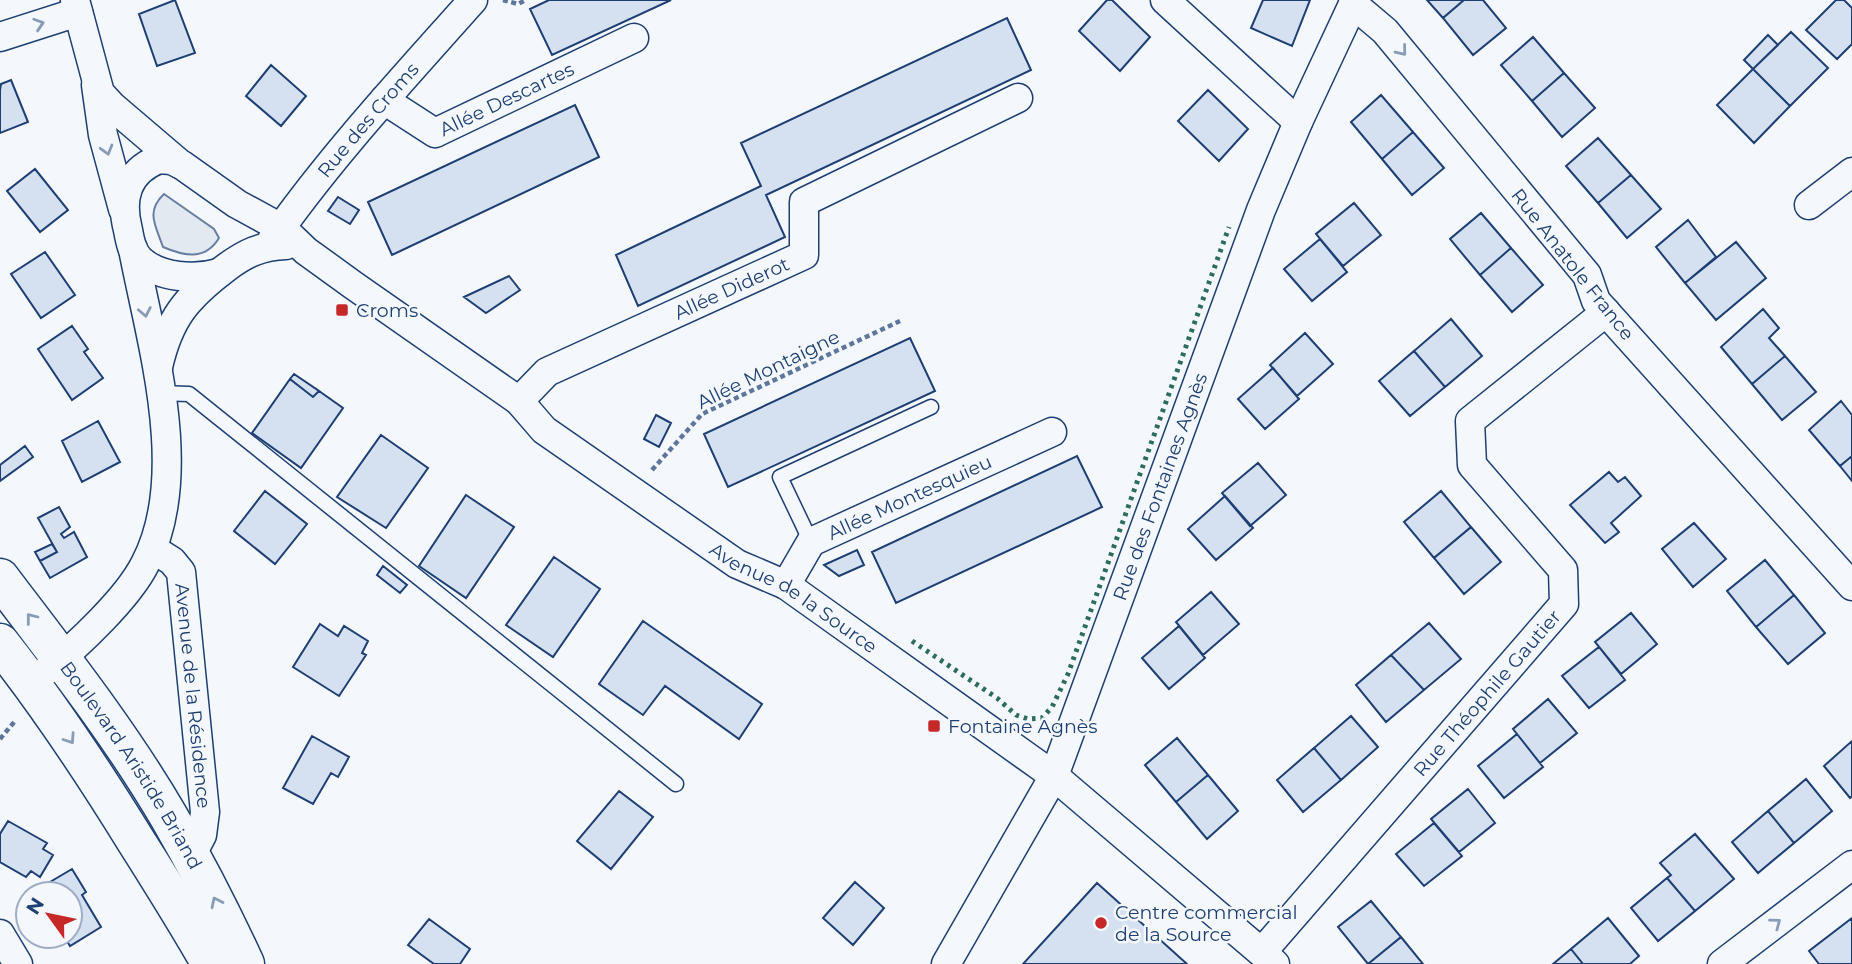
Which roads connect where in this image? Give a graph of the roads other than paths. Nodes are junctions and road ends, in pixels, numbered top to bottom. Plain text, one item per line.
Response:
1 (1165, 0) edge
2 (468, 2) edge
3 (1354, 2) edge
4 (77, 6) edge
5 (0, 37) edge
6 (634, 38) dead end
7 (96, 85) junction
8 (1018, 98) dead end
9 (384, 100) junction
10 (1298, 121) junction
11 (182, 165) junction
12 (1852, 172) edge
13 (236, 204) junction
14 (1809, 205) dead end
15 (124, 214) junction
16 (275, 237) junction
17 (132, 249) junction
18 (225, 268) junction
19 (1606, 313) junction
20 (158, 384) junction
21 (519, 401) junction
22 (931, 407) dead end
23 (1052, 432) dead end
24 (811, 542) junction
25 (153, 548) junction
26 (0, 578) edge
27 (786, 585) junction
28 (1852, 586) edge
29 (0, 643) edge
30 (62, 658) junction
31 (32, 683) junction
32 (1054, 776) junction
33 (676, 784) dead end
34 (191, 856) junction
35 (1852, 865) edge
36 (0, 934) edge
37 (1268, 958) edge
38 (18, 964) edge
39 (211, 964) edge
40 (245, 964) edge
41 (946, 964) edge
42 (1722, 964) edge

1 - 10 street
2 - 9 street, Rue des Croms
3 - 10 street, Rue des Fontaines Agnès
3 -> 19 street, Rue Anatole France
5 -> 4 street
4 - 7 street
6 - 9 street, Allée Descartes
7 - 11 street
7 -> 15 street
8 - 21 street, Allée Diderot
9 - 16 street, Rue des Croms
10 - 32 street, Rue des Fontaines Agnès
11 - 13 street, Avenue de la Source
11 - 15 street
12 - 14 street
13 - 16 street, Avenue de la Source
13 - 18 street
15 - 17 street
16 - 18 street
16 - 21 street, Avenue de la Source
17 - 18 street
17 -> 20 street
18 - 20 street
19 - 28 street, Rue Anatole France
19 - 37 street, Rue Théophile Gautier
20 - 25 street
20 - 33 lane
21 - 27 street, Avenue de la Source
22 - 24 lane
23 - 24 street, Allée Montesquieu
24 - 27 street, Allée Montesquieu
25 - 30 street
25 - 34 street, Avenue de la Résidence
30 -> 26 main road, Boulevard Aristide Briand
27 - 32 street, Avenue de la Source
29 - 31 main road, Boulevard Aristide Briand
30 - 31 street
30 - 34 main road, Boulevard Aristide Briand
31 -> 39 main road, Boulevard Aristide Briand
32 - 37 street, Avenue de la Source
32 - 41 street, Rue des Fontaines Agnès
40 -> 34 main road, Boulevard Aristide Briand
42 -> 35 street
36 - 38 street

